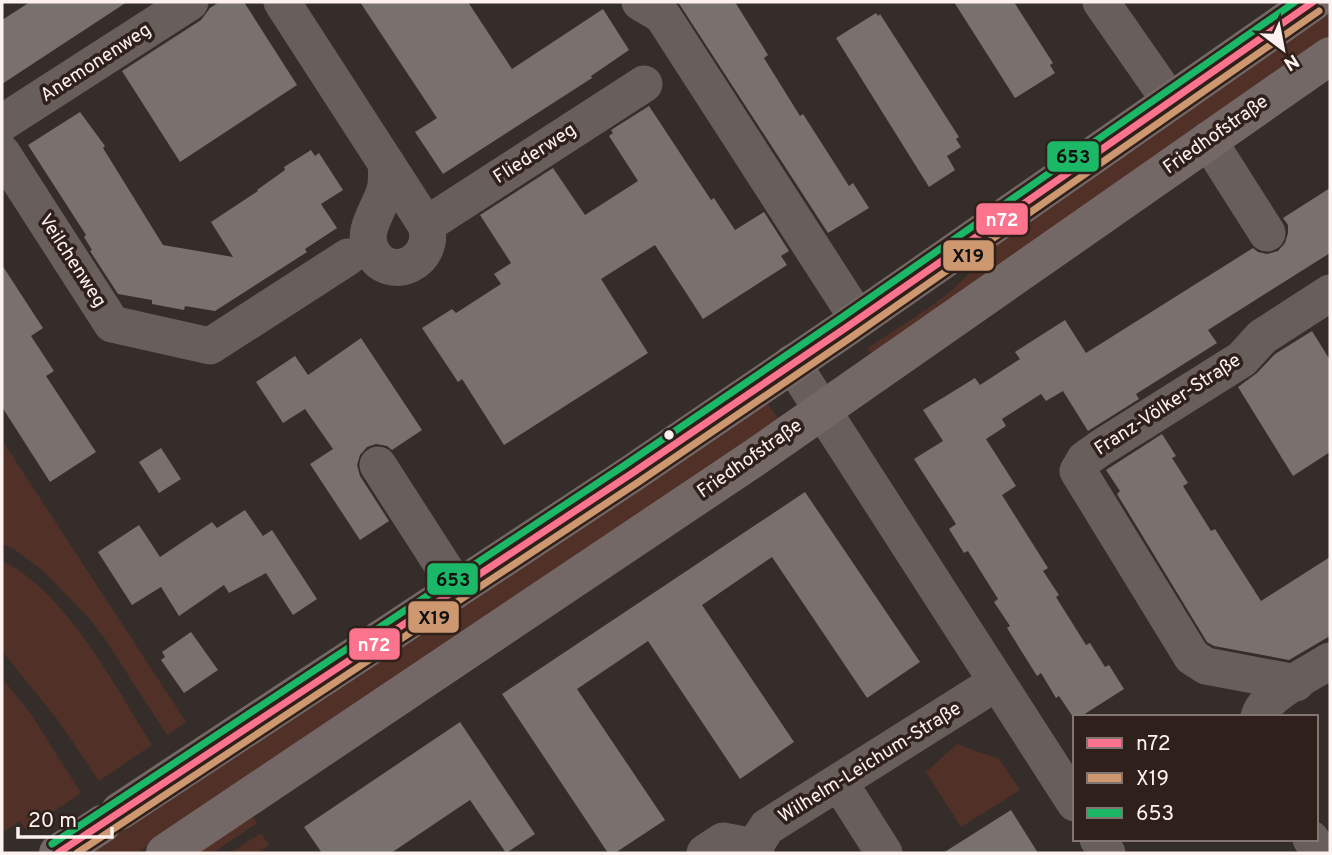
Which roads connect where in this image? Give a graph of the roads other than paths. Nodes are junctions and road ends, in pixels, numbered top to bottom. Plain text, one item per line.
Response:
1 (190, 2) edge
2 (282, 2) edge
3 (640, 2) edge
4 (1101, 2) edge
5 (1313, 2) edge
6 (1330, 57) edge
7 (644, 84) dead end
8 (1170, 101) junction
9 (2, 124) edge
10 (1209, 140) junction
11 (2, 153) edge
12 (387, 164) junction
13 (426, 225) junction
14 (1267, 233) dead end
15 (348, 257) dead end
16 (1330, 293) edge
17 (858, 318) junction
18 (792, 363) junction
19 (822, 409) junction
20 (378, 465) dead end
21 (457, 588) junction
22 (1330, 661) edge
23 (998, 682) junction
24 (1296, 683) junction
25 (1260, 715) edge
26 (839, 782) junction
27 (1073, 800) edge
28 (755, 850) edge
29 (58, 853) edge
30 (165, 853) edge
31 (705, 853) edge
32 (884, 853) edge

1 - 9 street, Anemonenweg
2 - 12 street
3 - 17 street
4 - 8 street
5 - 8 main road
6 - 10 main road, Friedhofstraße
7 - 13 street, Fliederweg
8 - 17 main road
10 - 14 street
10 - 19 main road, Friedhofstraße
11 - 15 street, Veilchenweg
12 - 13 street
12 - 13 street
16 - 24 street, Franz-Völker-Straße
17 - 18 main road
18 - 19 street
18 - 21 main road
19 - 23 street
19 - 30 main road, Friedhofstraße
20 - 21 street
21 - 29 main road
22 - 24 street
23 - 26 street, Wilhelm-Leichum-Straße
23 - 27 street
24 - 25 street
26 - 28 street, Wilhelm-Leichum-Straße
26 - 32 street
28 - 31 street

